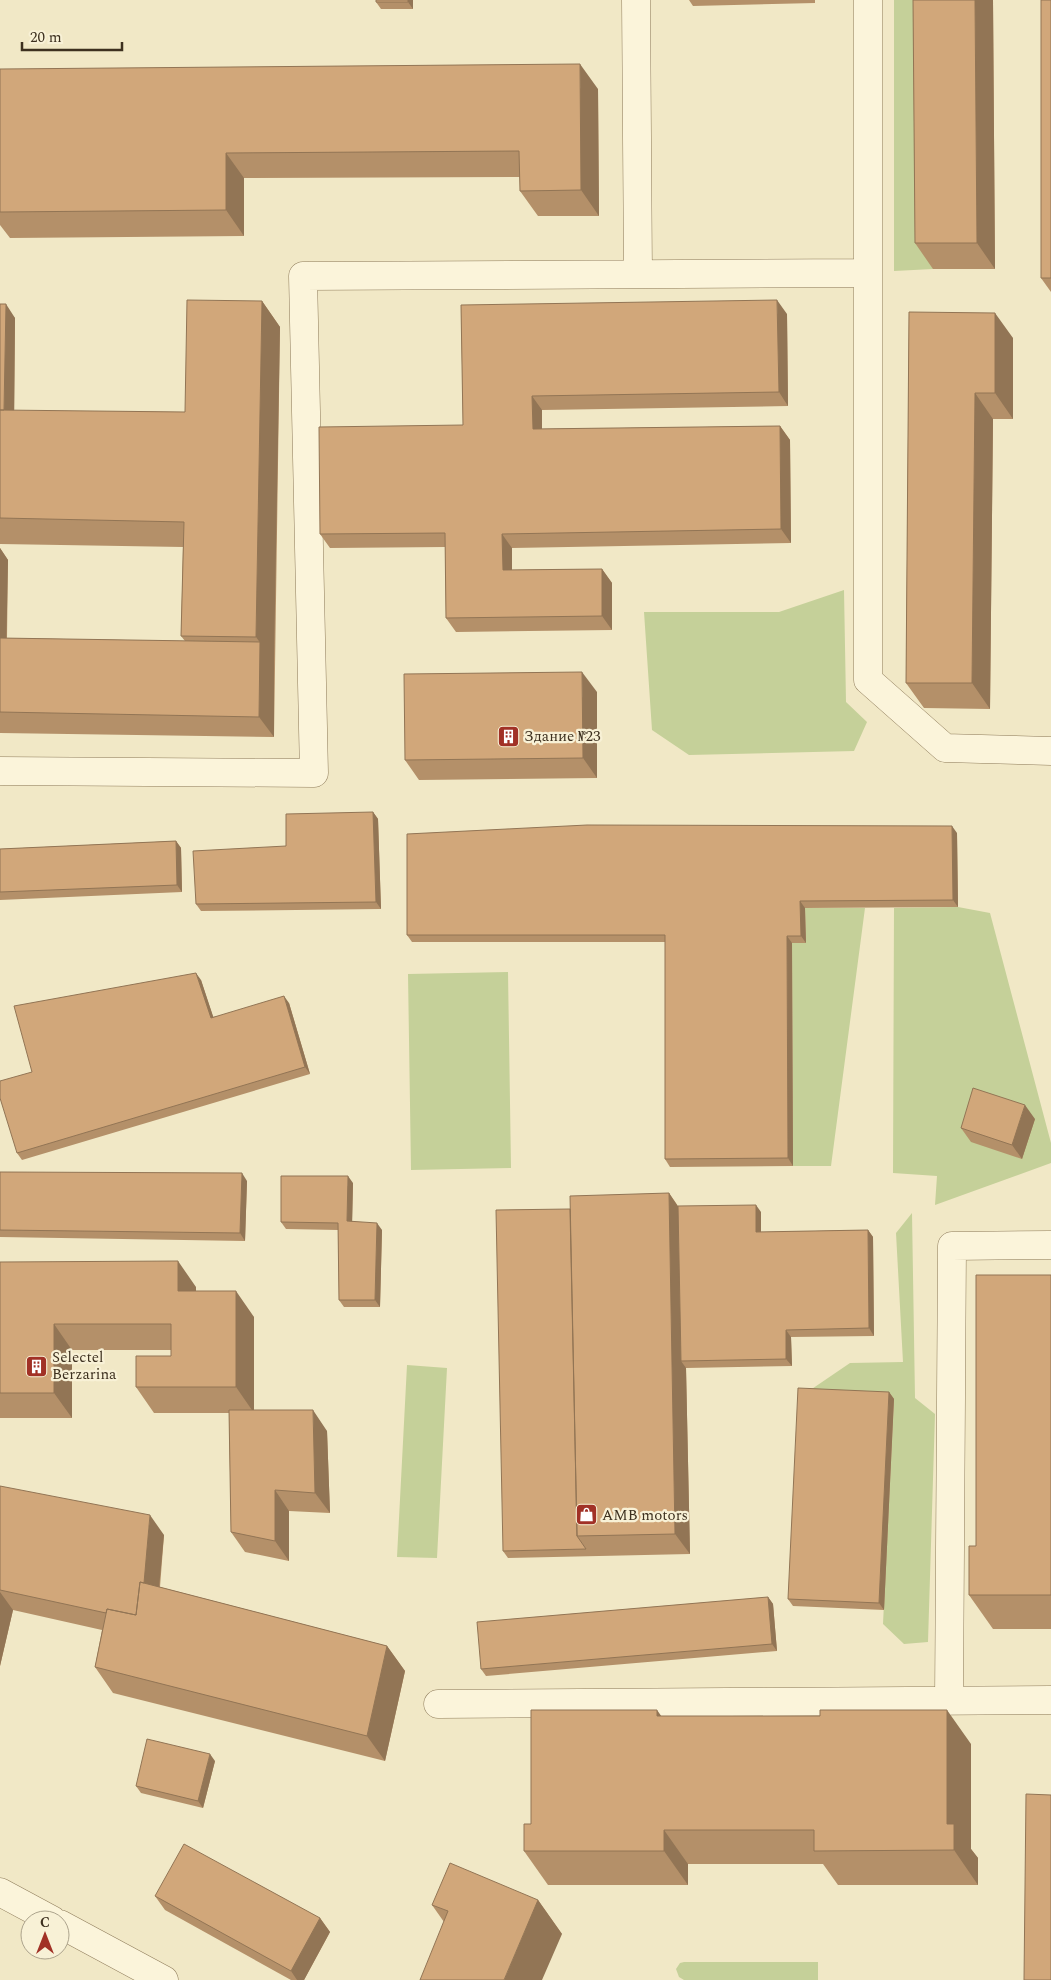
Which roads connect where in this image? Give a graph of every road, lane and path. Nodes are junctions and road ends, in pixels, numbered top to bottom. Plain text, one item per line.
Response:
1 (636, 0) edge
2 (868, 0) edge
3 (868, 273) junction
4 (638, 274) junction
5 (1051, 751) edge
6 (0, 771) edge
7 (1051, 1245) edge
8 (1051, 1700) edge
9 (949, 1701) junction
10 (438, 1704) dead end
11 (0, 1892) edge
12 (33, 1910) edge
13 (70, 1929) edge
14 (164, 1980) edge

1 - 4 street
2 - 3 street
3 - 4 street
3 - 5 street
4 - 6 street
7 - 9 street
8 - 9 street
9 - 10 street
11 - 12 street
13 - 14 street

